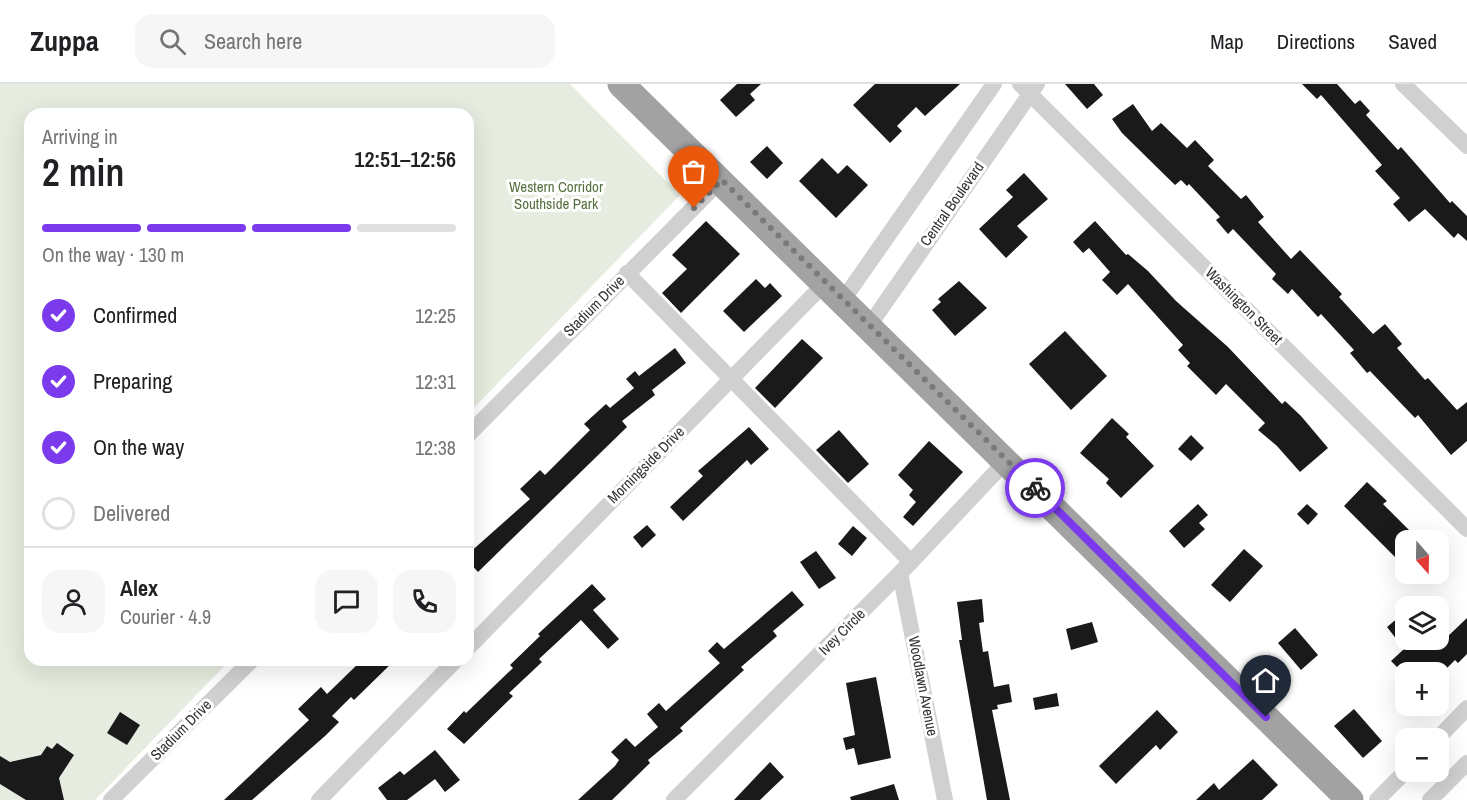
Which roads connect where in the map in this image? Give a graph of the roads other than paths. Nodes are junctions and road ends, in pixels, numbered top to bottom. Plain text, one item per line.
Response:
1 (621, 84) edge
2 (994, 84) edge
3 (1403, 84) edge
4 (1029, 87) edge
5 (1467, 146) edge
6 (722, 180) junction
7 (627, 273) junction
8 (834, 291) junction
9 (869, 326) junction
10 (732, 379) junction
11 (474, 429) edge
12 (1007, 460) junction
13 (1467, 529) edge
14 (906, 567) junction
15 (474, 642) edge
16 (246, 666) edge
17 (450, 666) edge
18 (1467, 708) edge
19 (1448, 728) edge
20 (1467, 763) edge
21 (1395, 782) edge
22 (111, 800) edge
23 (319, 800) edge
24 (674, 800) edge
25 (945, 800) edge
26 (1350, 800) edge
27 (1377, 800) edge
28 (1431, 800) edge

1 - 6 highway
2 - 8 street
3 - 5 street
4 - 9 street, Central Boulevard
4 - 13 street, Washington Street
6 - 7 street, Stadium Drive
6 - 8 highway
7 - 10 street
7 - 11 street, Stadium Drive
8 - 9 highway
8 - 10 street, Morningside Drive
9 - 12 highway
10 - 14 street
10 - 15 street, Morningside Drive
12 - 14 street, Ivey Circle
12 - 26 highway
14 - 24 street, Ivey Circle
14 - 25 street, Woodlawn Avenue
16 - 22 street, Stadium Drive
17 - 23 street
18 - 19 street
20 - 28 street
21 - 27 street

